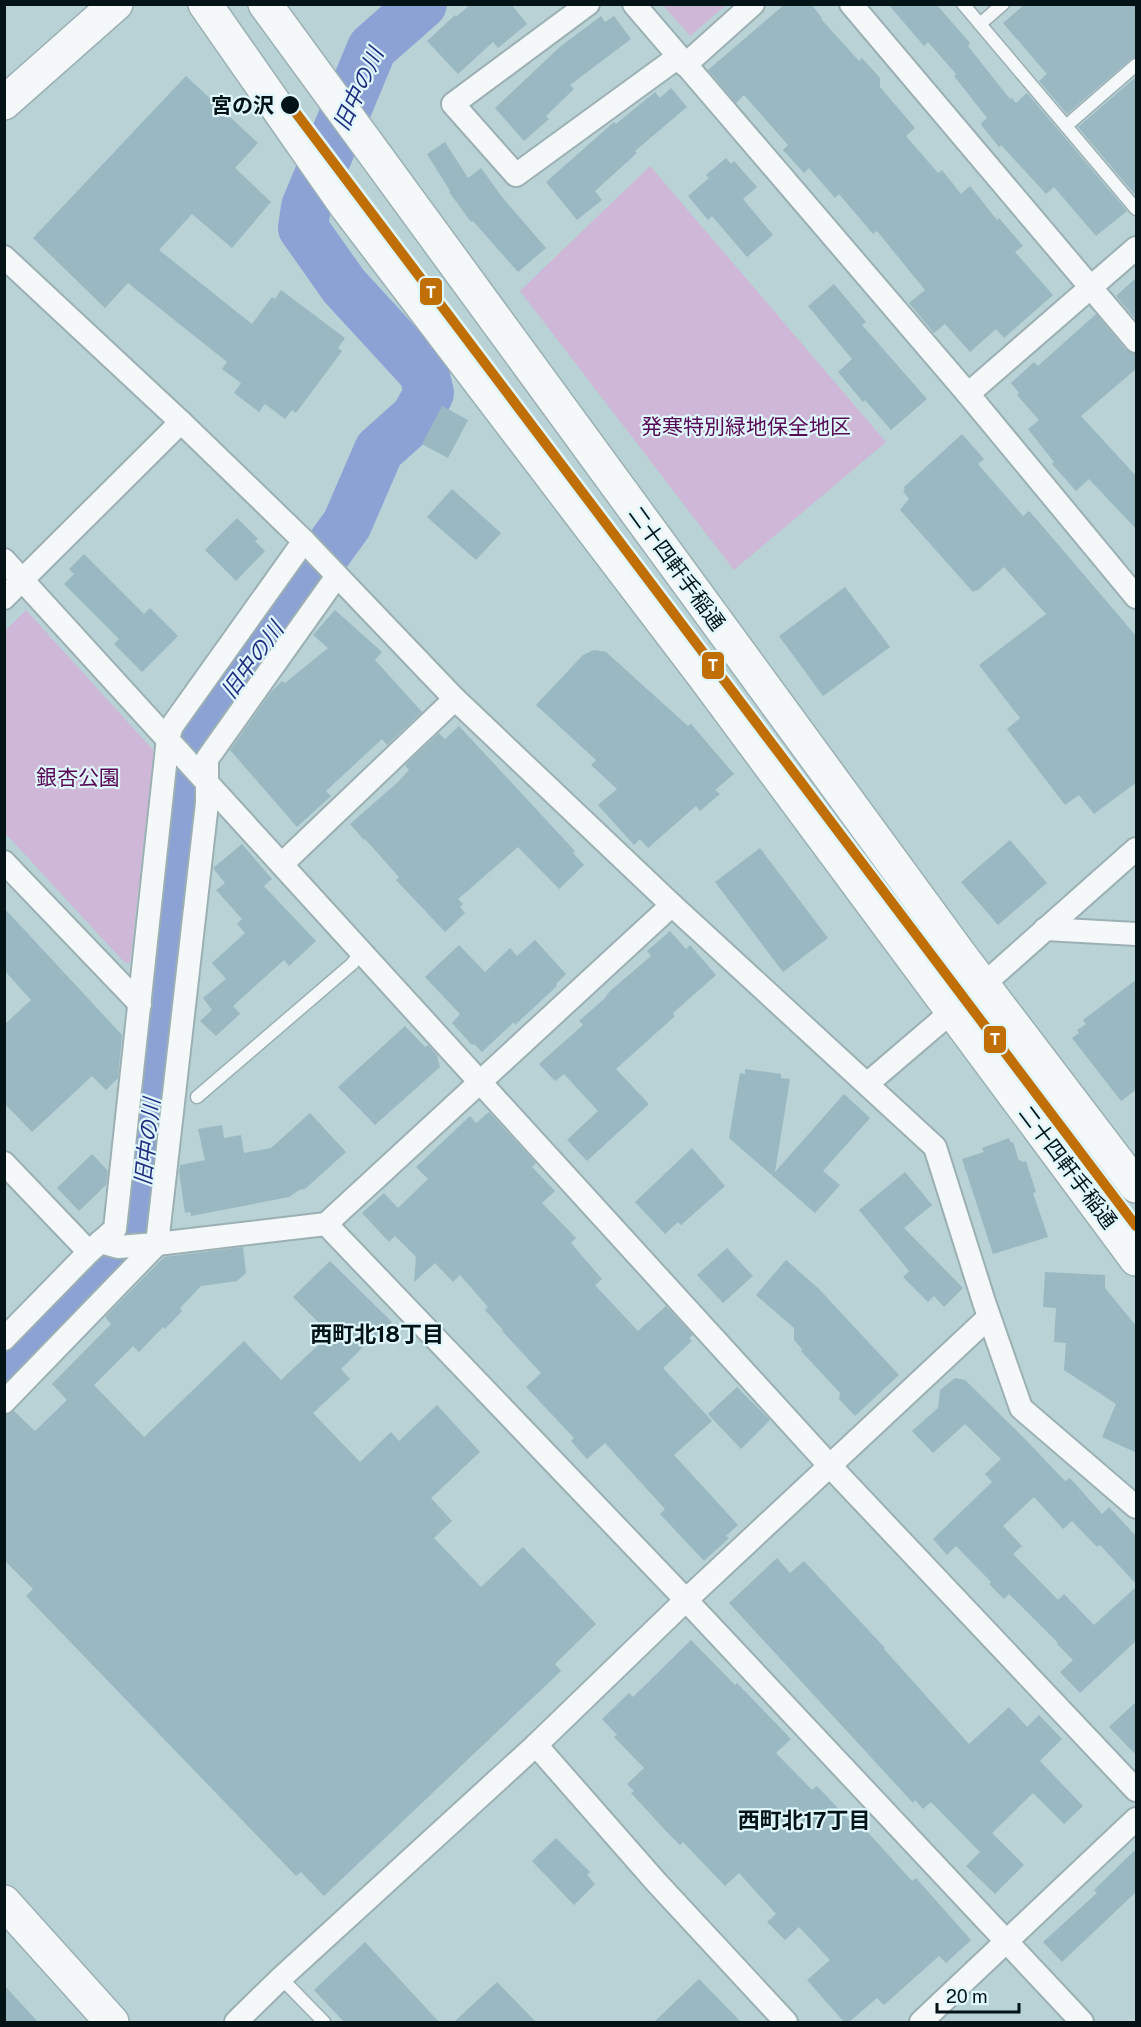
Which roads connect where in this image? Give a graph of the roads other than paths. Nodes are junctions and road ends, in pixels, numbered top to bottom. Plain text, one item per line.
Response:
1 (116, 4) edge
2 (205, 4) edge
3 (264, 4) edge
4 (588, 4) edge
5 (633, 4) edge
6 (753, 4) edge
7 (851, 4) edge
8 (963, 4) edge
9 (1003, 4) edge
10 (980, 24) junction
11 (682, 61) junction
12 (1137, 65) edge
13 (4, 103) edge
14 (1066, 126) junction
15 (1137, 209) edge
16 (1137, 248) edge
17 (4, 257) edge
18 (1091, 287) junction
19 (1137, 341) edge
20 (968, 394) junction
21 (181, 422) junction
22 (308, 545) junction
23 (4, 560) edge
24 (334, 573) junction
25 (23, 580) junction
26 (1137, 597) edge
27 (4, 598) edge
28 (455, 699) junction
29 (172, 743) junction
30 (204, 778) junction
31 (1137, 849) edge
32 (4, 862) edge
33 (282, 864) junction
34 (672, 905) junction
35 (1046, 929) junction
36 (1137, 934) edge
37 (363, 951) junction
38 (984, 984) junction
39 (140, 1004) junction
40 (951, 1011) junction
41 (479, 1082) junction
42 (867, 1084) junction
43 (197, 1097) dead end
44 (4, 1163) edge
45 (1137, 1186) edge
46 (326, 1224) junction
47 (150, 1244) junction
48 (102, 1247) junction
49 (1137, 1259) edge
50 (989, 1317) junction
51 (4, 1340) edge
52 (4, 1402) edge
53 (830, 1466) junction
54 (1137, 1507) edge
55 (686, 1600) junction
56 (536, 1745) junction
57 (1137, 1790) edge
58 (1137, 1819) edge
59 (4, 1902) edge
60 (1006, 1942) junction
61 (281, 1978) junction
62 (112, 2022) edge
63 (236, 2022) edge
64 (324, 2022) edge
65 (786, 2022) edge
66 (921, 2022) edge
67 (1082, 2022) edge

1 - 13 street
2 - 40 street, 二十四軒手稲通
3 - 38 street, 二十四軒手稲通
4 - 11 street
5 - 11 street
6 - 11 street
7 - 18 street
8 - 10 lane
9 - 10 lane
10 - 14 lane
11 - 20 street
12 - 14 lane
14 - 15 lane
16 - 18 street
17 - 21 street
18 - 19 street
18 - 20 street
20 - 26 street
21 - 22 street
21 - 25 street
22 - 24 street
22 - 29 street
23 - 25 street
24 - 28 street
24 - 30 street
25 - 27 street
25 - 29 street
28 - 33 street
28 - 34 street
29 - 30 street
29 - 39 street
30 - 33 street
30 - 47 street
31 - 35 street
32 - 39 street
33 - 37 street
34 - 41 street
34 - 42 street
35 - 36 street
35 - 38 street
37 - 41 street
37 - 43 lane
38 - 40 street
38 - 45 street, 二十四軒手稲通
39 - 48 street
40 - 42 street
40 - 49 street, 二十四軒手稲通
41 - 46 street
41 - 53 street
42 - 50 street
44 - 48 street
46 - 47 street
46 - 55 street
47 - 48 street
47 - 52 street
48 - 51 street
50 - 53 street
50 - 54 street
53 - 55 street
53 - 57 street
55 - 56 street
55 - 60 street
56 - 61 street
56 - 65 street
58 - 60 street
59 - 62 street
60 - 66 street
60 - 67 street
61 - 63 street
61 - 64 lane

